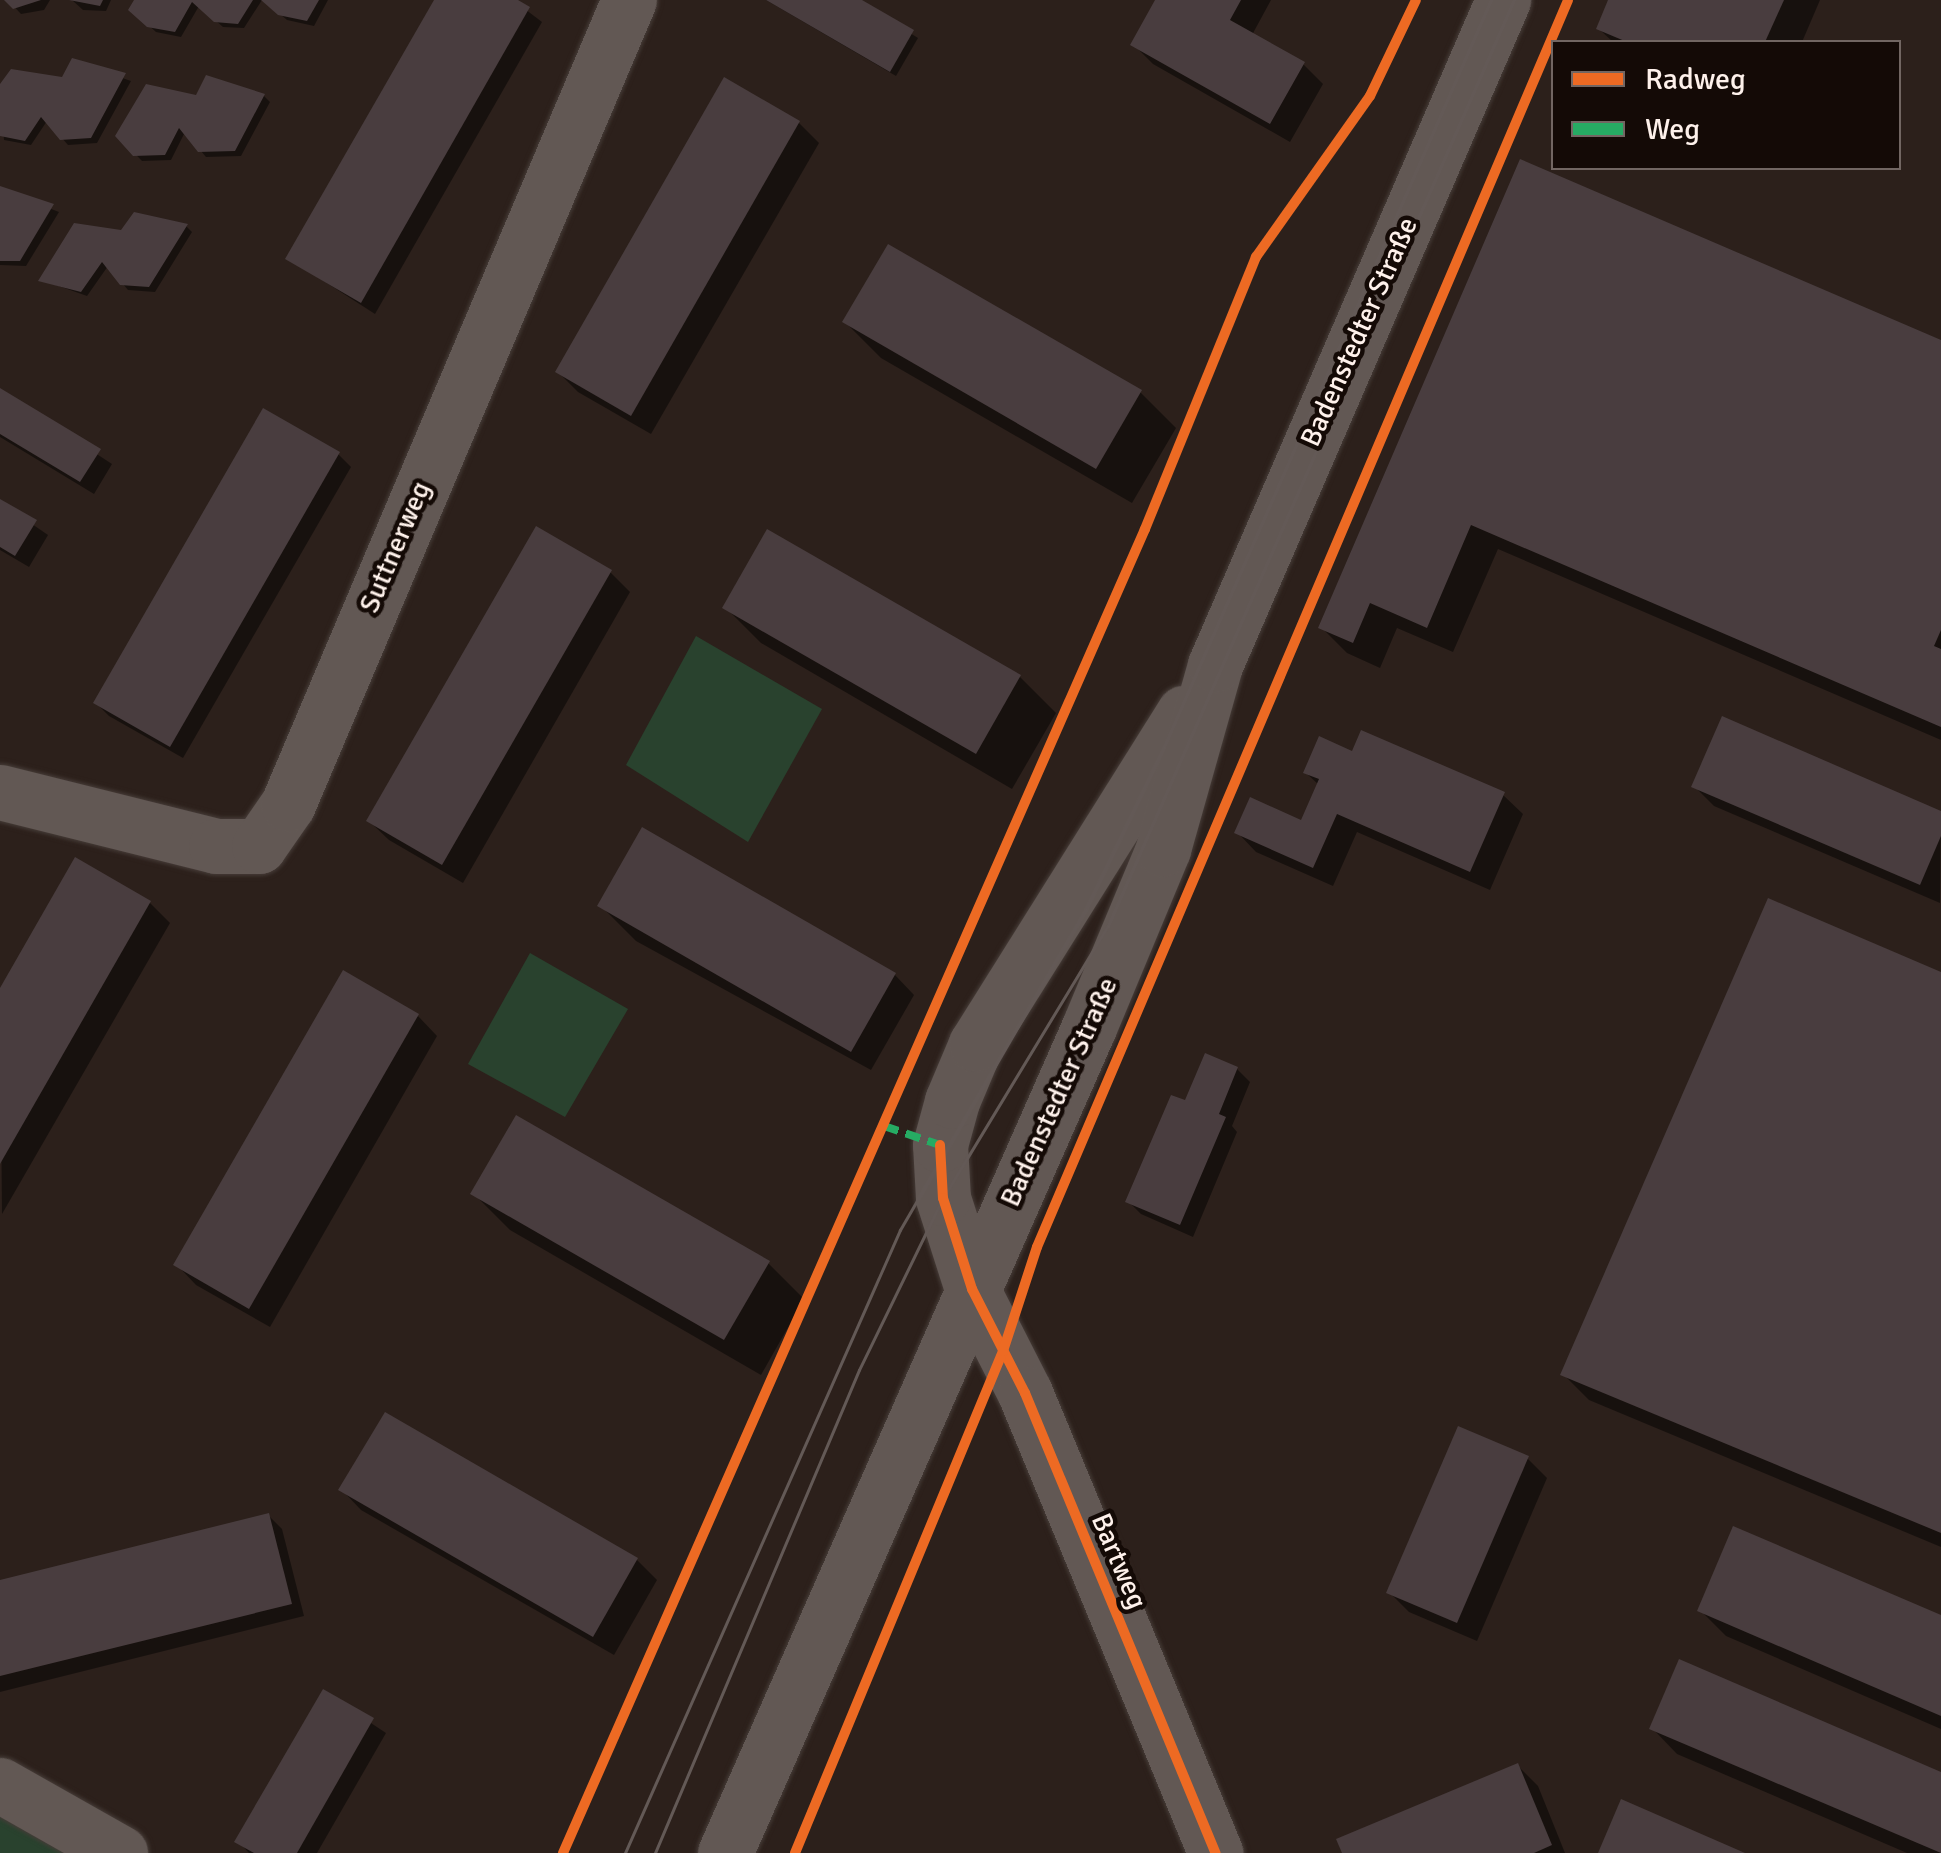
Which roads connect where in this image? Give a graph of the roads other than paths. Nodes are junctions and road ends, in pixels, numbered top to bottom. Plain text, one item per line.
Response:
1 (628, 0) edge
2 (1504, 0) edge
3 (1215, 665) junction
4 (0, 792) edge
5 (972, 1289) junction
6 (0, 1785) edge
7 (120, 1853) edge
8 (724, 1853) edge
9 (1216, 1853) edge

1 - 4 street, Suttnerweg
2 - 3 street, Badenstedter Straße
3 - 5 street, Badenstedter Straße
3 - 5 street, Badenstedter Straße
5 - 8 street, Badenstedter Straße
5 - 9 street, Bartweg
6 - 7 street

